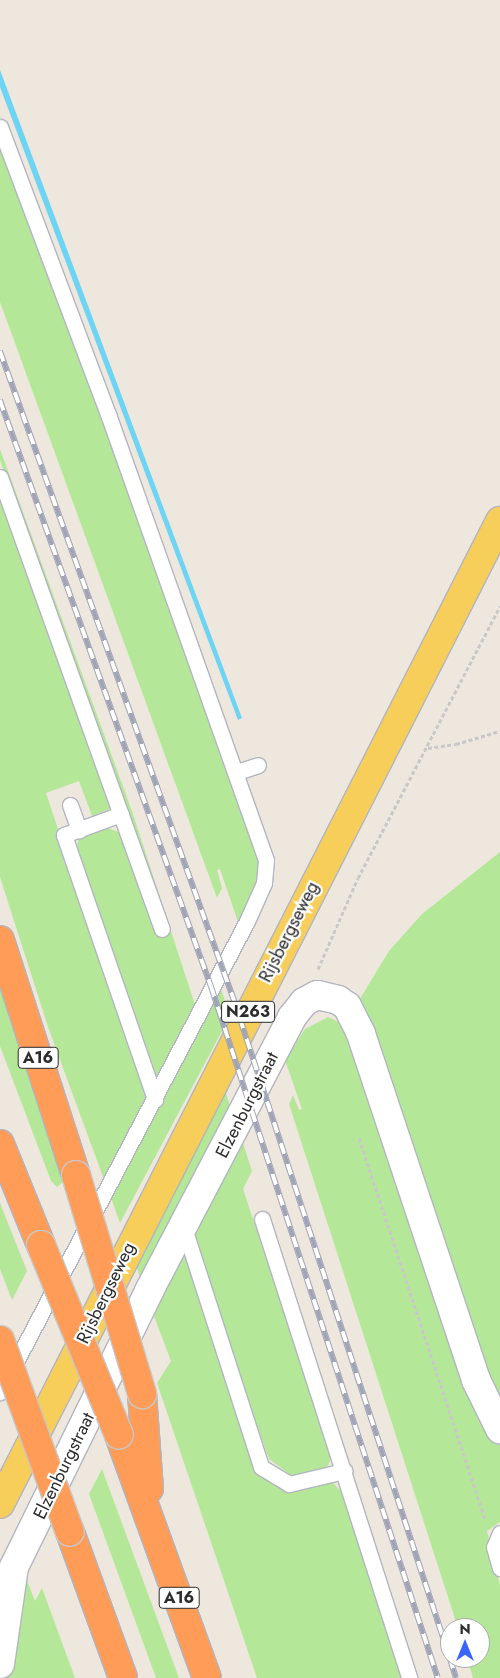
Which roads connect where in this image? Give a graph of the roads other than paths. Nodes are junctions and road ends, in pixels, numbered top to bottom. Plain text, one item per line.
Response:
1 (0, 127) edge
2 (0, 477) edge
3 (500, 521) edge
4 (258, 765) dead end
5 (237, 772) junction
6 (70, 805) dead end
7 (121, 814) junction
8 (79, 830) junction
9 (162, 929) dead end
10 (0, 940) edge
11 (155, 1100) junction
12 (0, 1144) edge
13 (262, 1219) dead end
14 (184, 1228) junction
15 (0, 1340) edge
16 (0, 1393) edge
17 (500, 1429) edge
18 (34, 1440) junction
19 (344, 1471) junction
20 (0, 1504) edge
21 (151, 1518) junction
22 (500, 1534) edge
23 (500, 1568) edge
24 (0, 1664) edge
25 (123, 1678) edge
26 (208, 1678) edge
27 (409, 1678) edge

1 - 5 lane
2 - 7 lane
3 - 20 main road, Rijsbergseweg / N263
4 - 5 lane
5 - 11 lane
6 - 8 lane
7 - 8 lane
7 - 9 lane
8 - 11 lane
10 - 21 highway, A16, bridge
11 - 16 lane
12 - 21 highway, A16, bridge
13 - 19 lane
14 - 17 street, Elzenburgstraat
14 - 19 lane
14 - 24 street, Elzenburgstraat
15 - 18 highway, bridge
16 - 18 highway
18 - 25 highway, bridge
19 - 27 lane
21 - 26 highway, A16
22 - 23 lane

